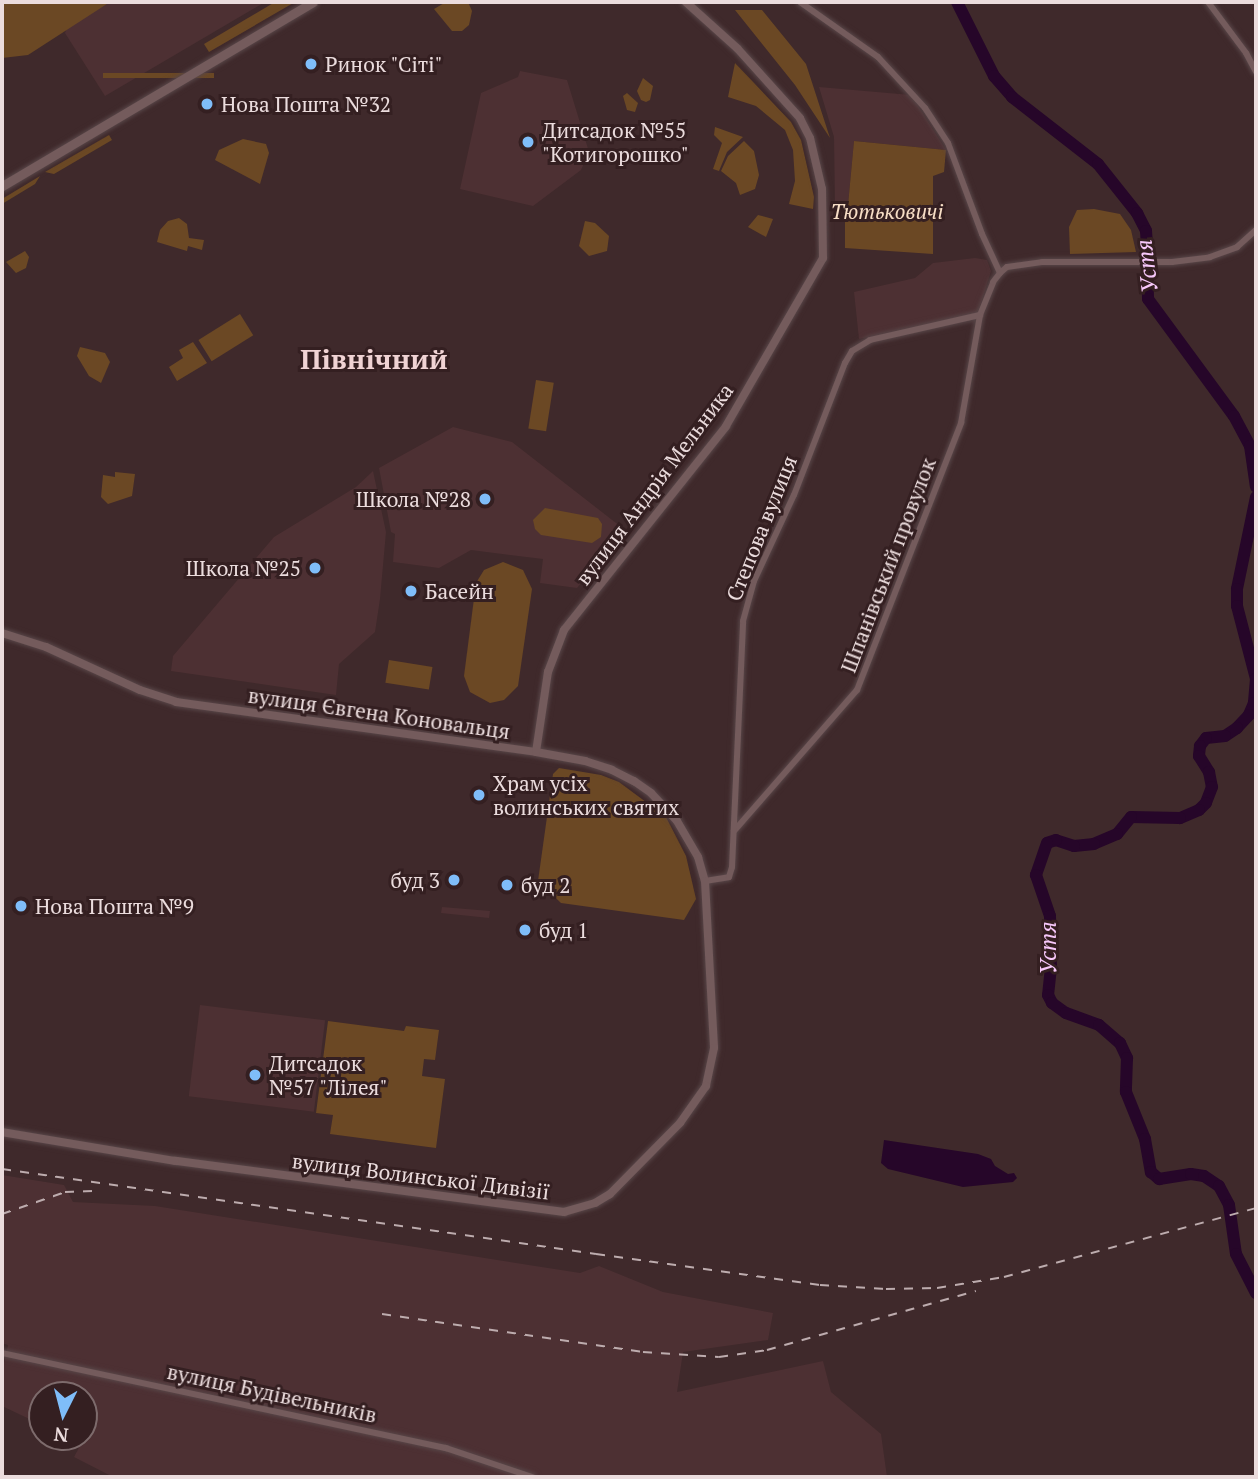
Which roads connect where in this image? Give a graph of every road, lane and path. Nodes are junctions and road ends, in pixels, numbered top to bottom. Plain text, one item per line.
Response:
1 (313, 2) edge
2 (686, 2) edge
3 (800, 2) edge
4 (1208, 2) edge
5 (1256, 72) edge
6 (2, 186) edge
7 (1256, 230) edge
8 (1000, 273) junction
9 (980, 316) junction
10 (2, 633) edge
11 (536, 752) junction
12 (734, 831) junction
13 (705, 881) junction
14 (2, 1132) edge
15 (2, 1353) edge
16 (533, 1477) edge

1 - 6 main road
2 - 11 street, вулиця Андрія Мельника
3 - 8 street
4 - 5 street
7 - 8 street
8 - 9 street, Шпанівський провулок
9 - 12 street, Шпанівський провулок
9 - 12 street, Степова вулиця
10 - 11 street, вулиця Євгена Коновальця
11 - 13 street, вулиця Євгена Коновальця
12 - 13 street, Степова вулиця
13 - 14 street, вулиця Волинської Дивізії
15 - 16 street, вулиця Будівельників

